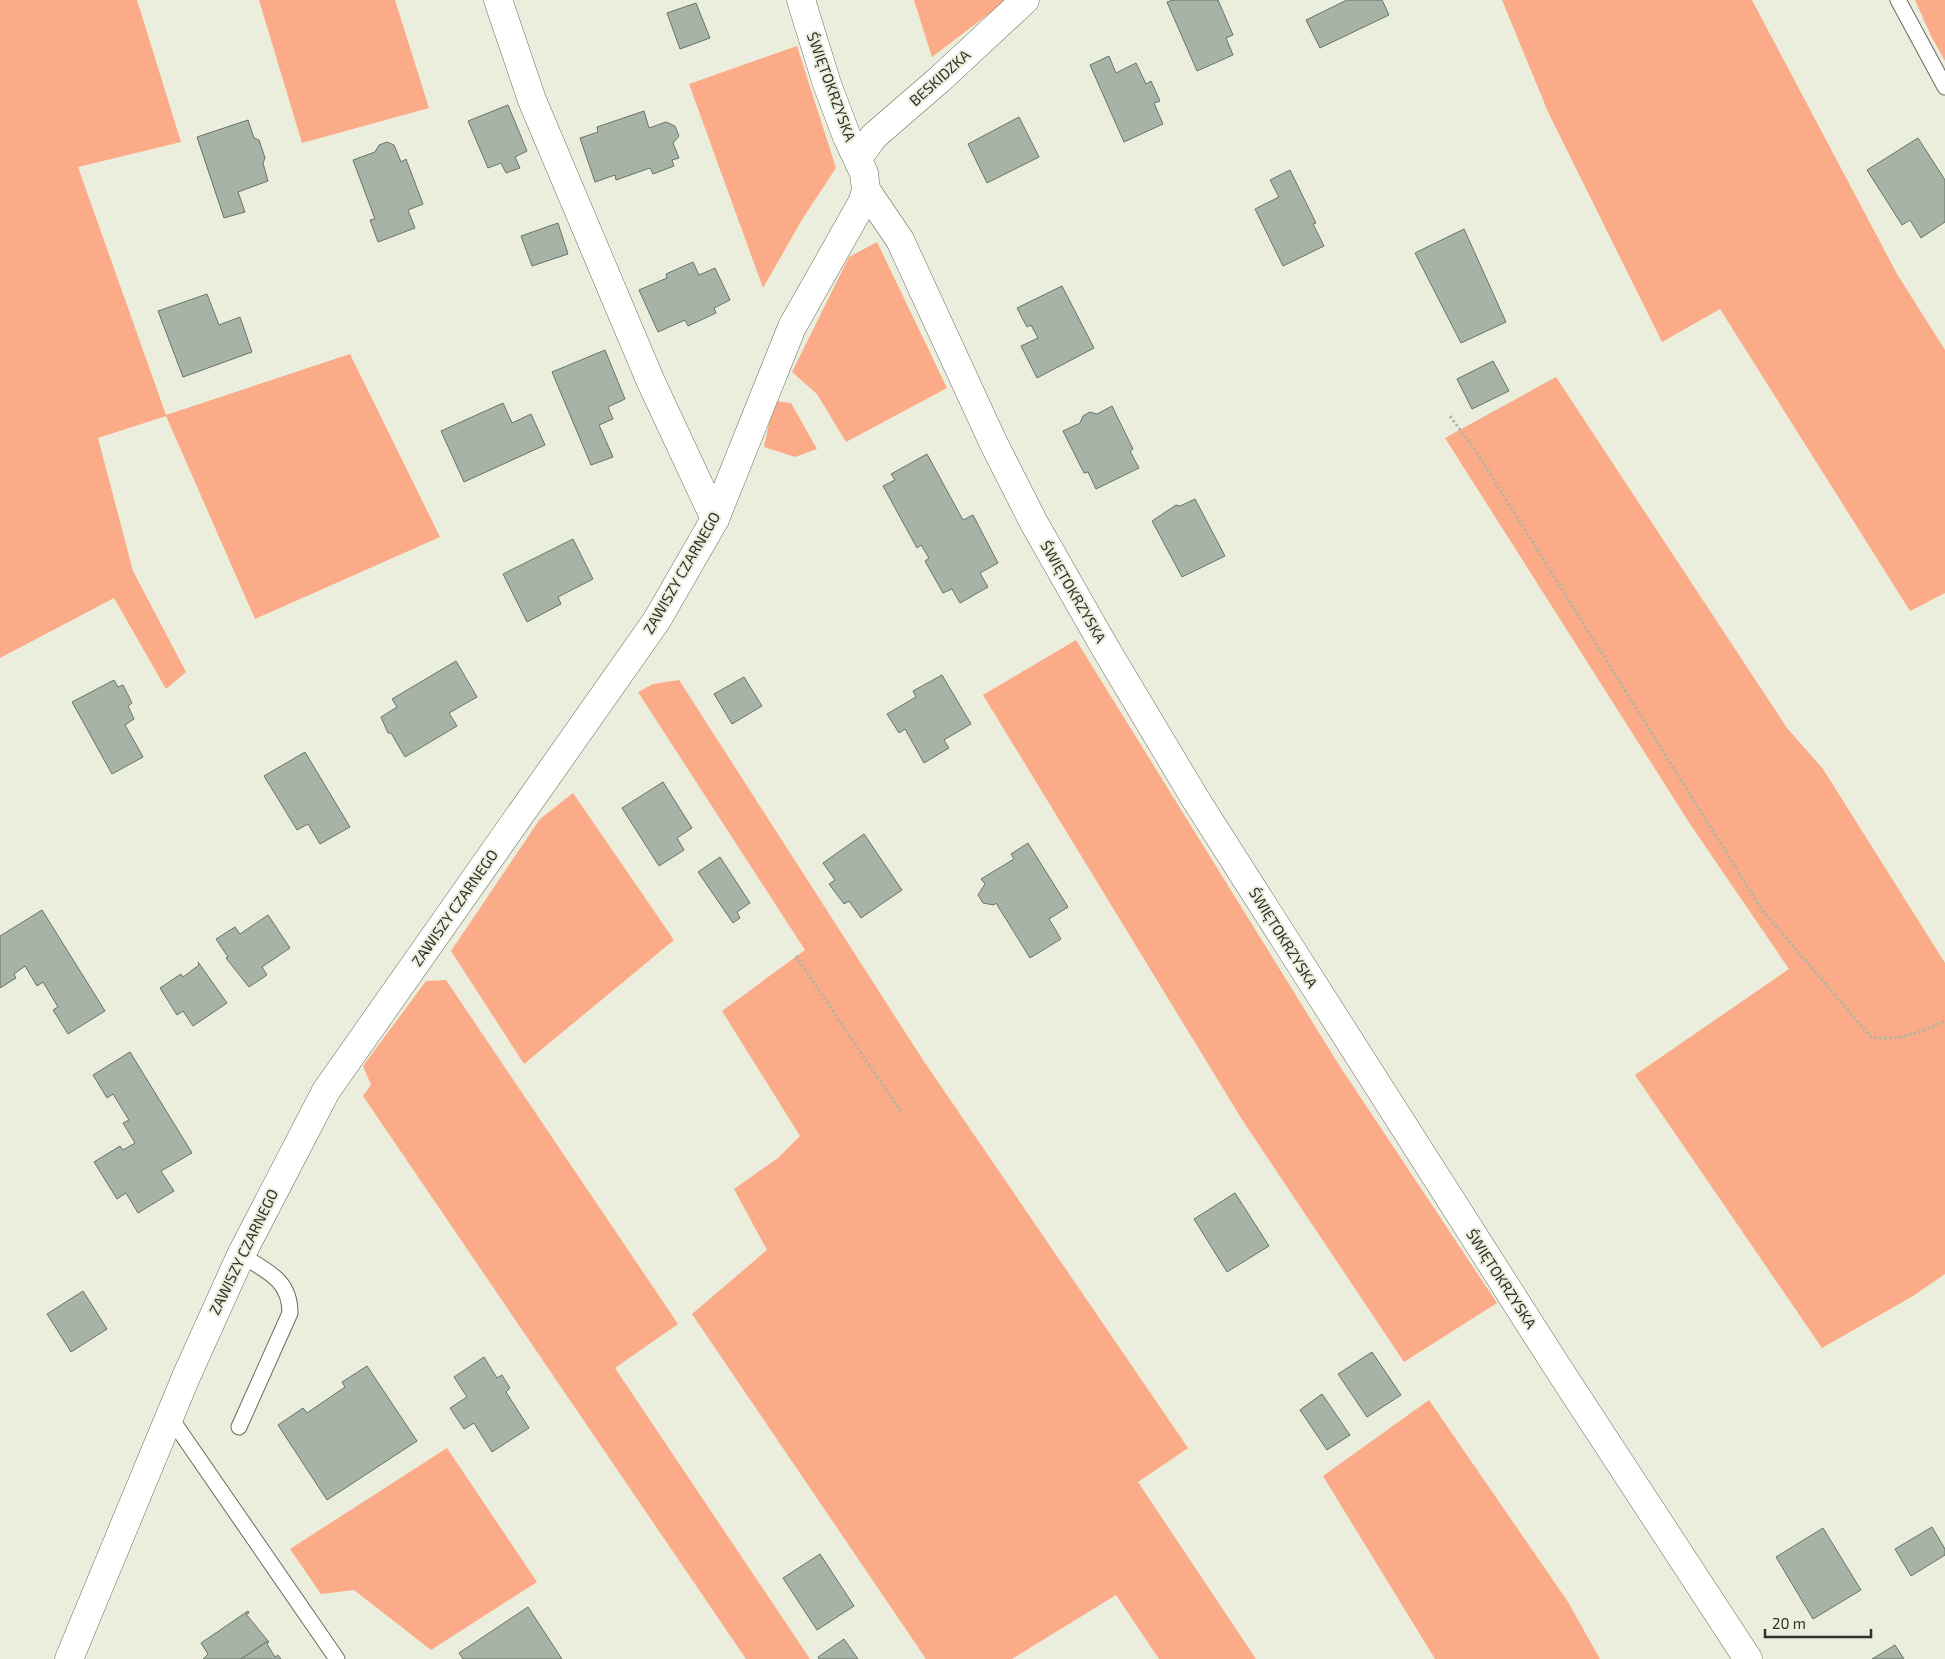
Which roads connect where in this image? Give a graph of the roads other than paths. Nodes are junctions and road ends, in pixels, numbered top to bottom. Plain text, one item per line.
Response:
1 (498, 0) edge
2 (800, 0) edge
3 (1025, 0) edge
4 (1898, 0) edge
5 (1945, 86) edge
6 (862, 173) junction
7 (714, 519) junction
8 (241, 1255) junction
9 (170, 1417) junction
10 (239, 1427) dead end
11 (69, 1659) edge
12 (337, 1659) edge
13 (1748, 1659) edge

1 - 7 street
2 - 6 street, ŚWIĘTOKRZYSKA
3 - 6 street, BESKIDZKA
4 - 5 lane
6 - 7 street, ZAWISZY CZARNEGO
6 - 13 street, ŚWIĘTOKRZYSKA
7 - 8 street, ZAWISZY CZARNEGO
8 - 9 street, ZAWISZY CZARNEGO
8 - 10 lane
9 - 11 street, ZAWISZY CZARNEGO
9 - 12 lane

